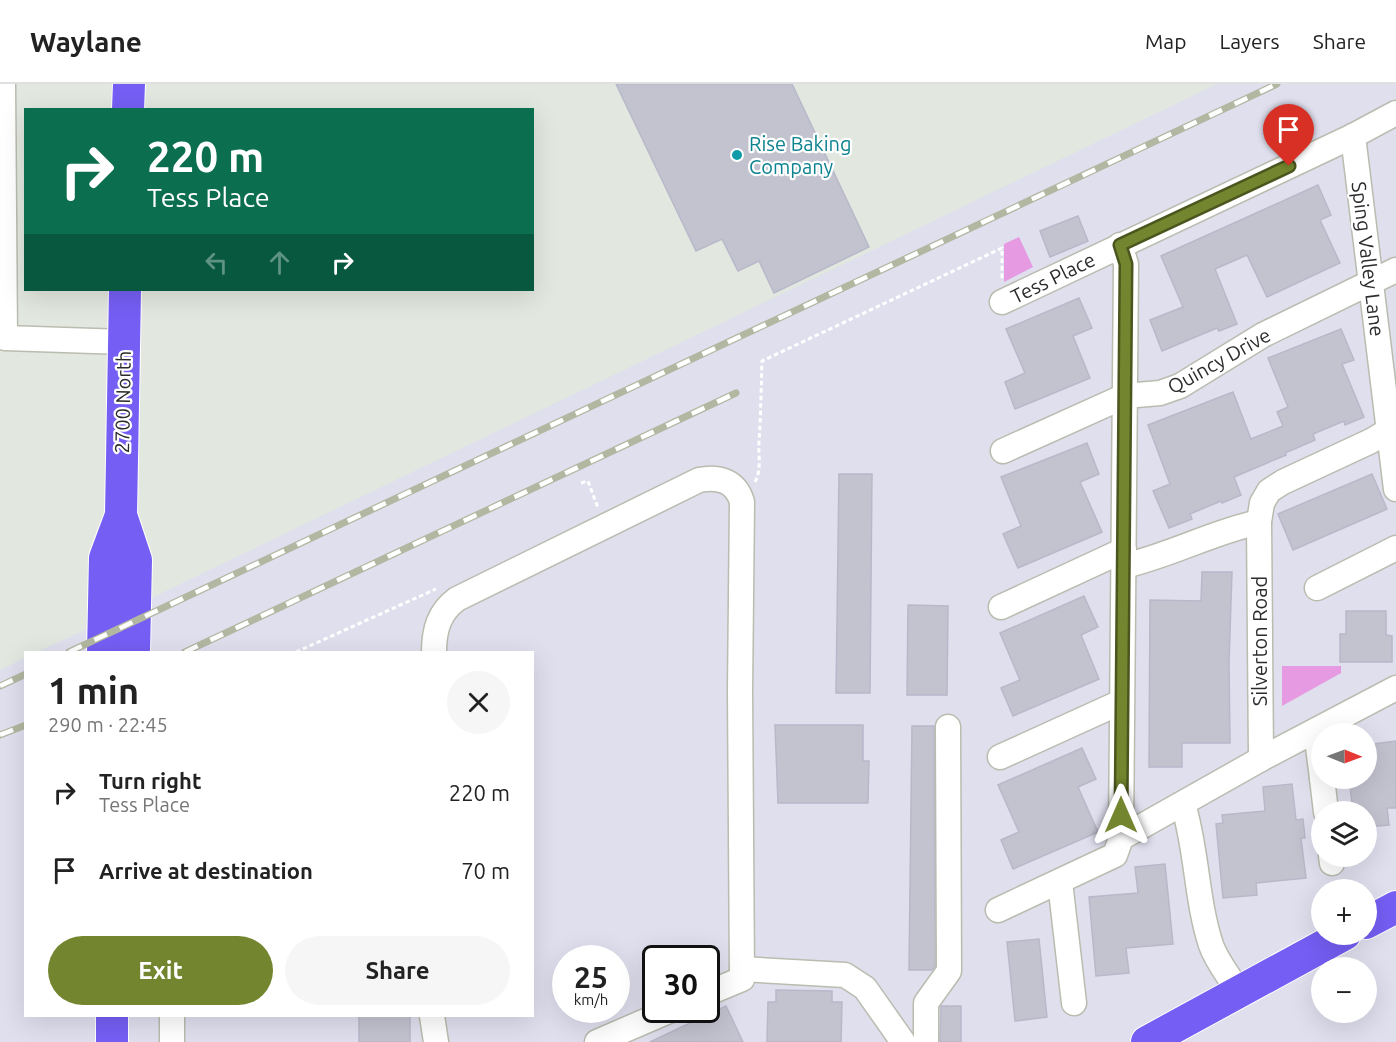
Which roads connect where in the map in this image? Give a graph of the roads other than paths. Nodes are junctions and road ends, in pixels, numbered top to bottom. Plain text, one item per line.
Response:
1 (3, 84) edge
2 (129, 84) edge
3 (128, 108) edge
4 (1396, 113) edge
5 (1353, 136) junction
6 (1120, 245) junction
7 (1396, 270) edge
8 (1372, 283) junction
9 (125, 291) edge
10 (1002, 302) dead end
11 (124, 342) junction
12 (1125, 396) junction
13 (1392, 427) edge
14 (1004, 451) dead end
15 (1396, 489) edge
16 (121, 515) junction
17 (1259, 522) junction
18 (1396, 548) edge
19 (1124, 558) junction
20 (1317, 588) dead end
21 (1001, 607) dead end
22 (103, 651) edge
23 (135, 651) edge
24 (434, 651) edge
25 (1396, 688) edge
26 (1122, 702) junction
27 (1331, 723) edge
28 (948, 727) dead end
29 (1311, 734) edge
30 (1000, 757) dead end
31 (1261, 759) junction
32 (1183, 804) junction
33 (1121, 838) junction
34 (1060, 882) junction
35 (1396, 907) edge
36 (998, 910) dead end
37 (1377, 917) edge
38 (1325, 945) edge
39 (742, 969) junction
40 (720, 988) edge
41 (1239, 993) junction
42 (1074, 1003) dead end
43 (112, 1017) edge
44 (172, 1017) edge
45 (432, 1017) edge
46 (642, 1023) edge
47 (112, 1042) edge
48 (172, 1042) edge
49 (436, 1042) edge
50 (597, 1042) edge
51 (903, 1042) edge
52 (926, 1042) edge
53 (1147, 1042) edge

1 - 11 street
2 - 3 main road
4 - 5 street, Tess Place
5 - 6 street, Tess Place
5 - 8 street, Sping Valley Lane
6 - 10 street, Tess Place
6 - 12 street
7 - 8 street, Quincy Drive
8 - 12 street, Quincy Drive
8 - 13 street, Sping Valley Lane
9 - 11 main road, 2700 North
11 - 16 main road, 2700 North
12 - 14 street, Quincy Drive
12 - 19 street
13 - 15 street, Sping Valley Lane
13 - 17 street, Silverton Road
16 - 22 main road, 2700 North
16 - 23 main road, 2700 North
17 - 19 street
17 - 31 street, Silverton Road
18 - 20 street
19 - 21 street
19 - 26 street
24 - 39 street
25 - 27 street
26 - 30 street
26 - 33 street
28 - 52 street
29 - 31 street
31 - 32 street
32 - 33 street
32 - 41 street
33 - 34 street
34 - 36 street
34 - 42 street
35 - 37 main road
38 - 41 main road
39 - 40 street
39 - 51 street
41 - 53 main road
43 - 47 main road
44 - 48 street
45 - 49 street
46 - 50 street

